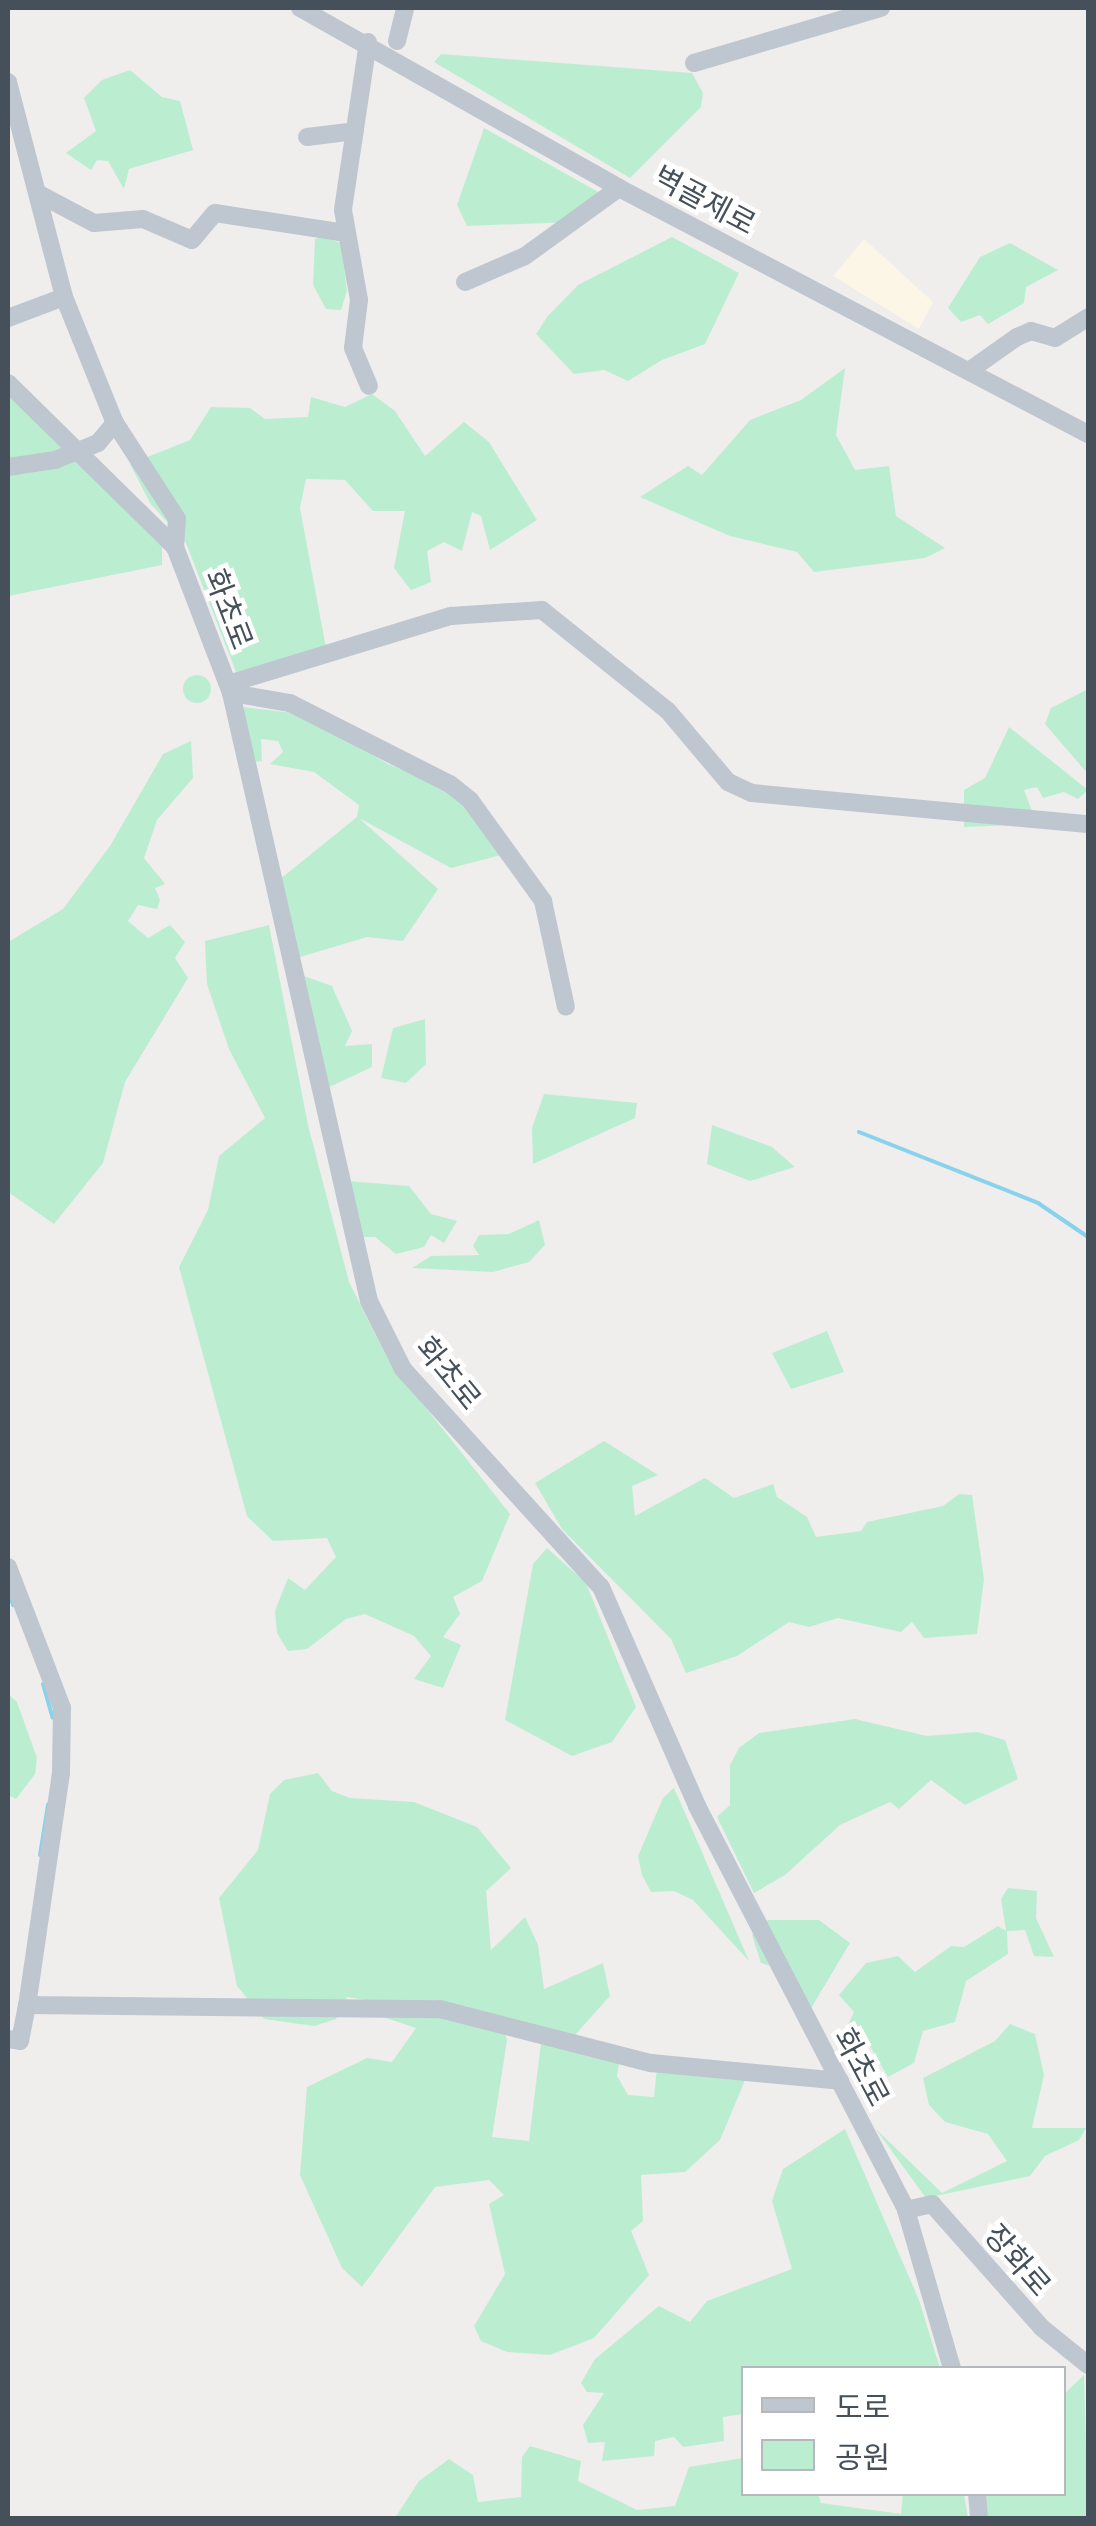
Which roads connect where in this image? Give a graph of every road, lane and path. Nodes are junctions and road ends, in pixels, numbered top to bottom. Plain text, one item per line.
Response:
1 (300, 8) edge
2 (406, 8) edge
3 (880, 8) edge
4 (396, 41) dead end
5 (368, 42) junction
6 (694, 63) dead end
7 (8, 82) edge
8 (355, 132) junction
9 (307, 136) dead end
10 (619, 188) junction
11 (39, 194) junction
12 (346, 233) junction
13 (465, 282) dead end
14 (64, 297) junction
15 (1088, 317) edge
16 (8, 318) edge
17 (973, 368) junction
18 (8, 383) edge
19 (369, 386) dead end
20 (115, 423) junction
21 (1088, 434) edge
22 (78, 451) junction
23 (8, 467) edge
24 (175, 546) junction
25 (230, 688) junction
26 (1088, 824) edge
27 (566, 1007) dead end
28 (8, 1567) edge
29 (27, 2004) junction
30 (8, 2039) edge
31 (840, 2082) junction
32 (906, 2210) junction
33 (1088, 2365) edge
34 (951, 2366) edge

1 - 5 street, 벽골제로
2 - 4 street
3 - 6 street
5 - 8 street
5 - 10 street, 벽골제로
7 - 11 street
8 - 9 street
8 - 12 street
10 - 13 street
10 - 17 street, 벽골제로
11 - 12 street
11 - 14 street
12 - 19 street
14 - 16 street
14 - 20 street
15 - 17 street
17 - 21 street, 벽골제로
18 - 22 street, 화초로
20 - 22 street
20 - 24 street
22 - 23 street
22 - 24 street, 화초로
24 - 25 street, 화초로
25 - 26 street
25 - 27 street
25 - 31 street, 화초로
28 - 29 street
29 - 30 street
29 - 31 street
31 - 32 street, 화초로
32 - 33 street, 장화로
32 - 34 street, 화초로

